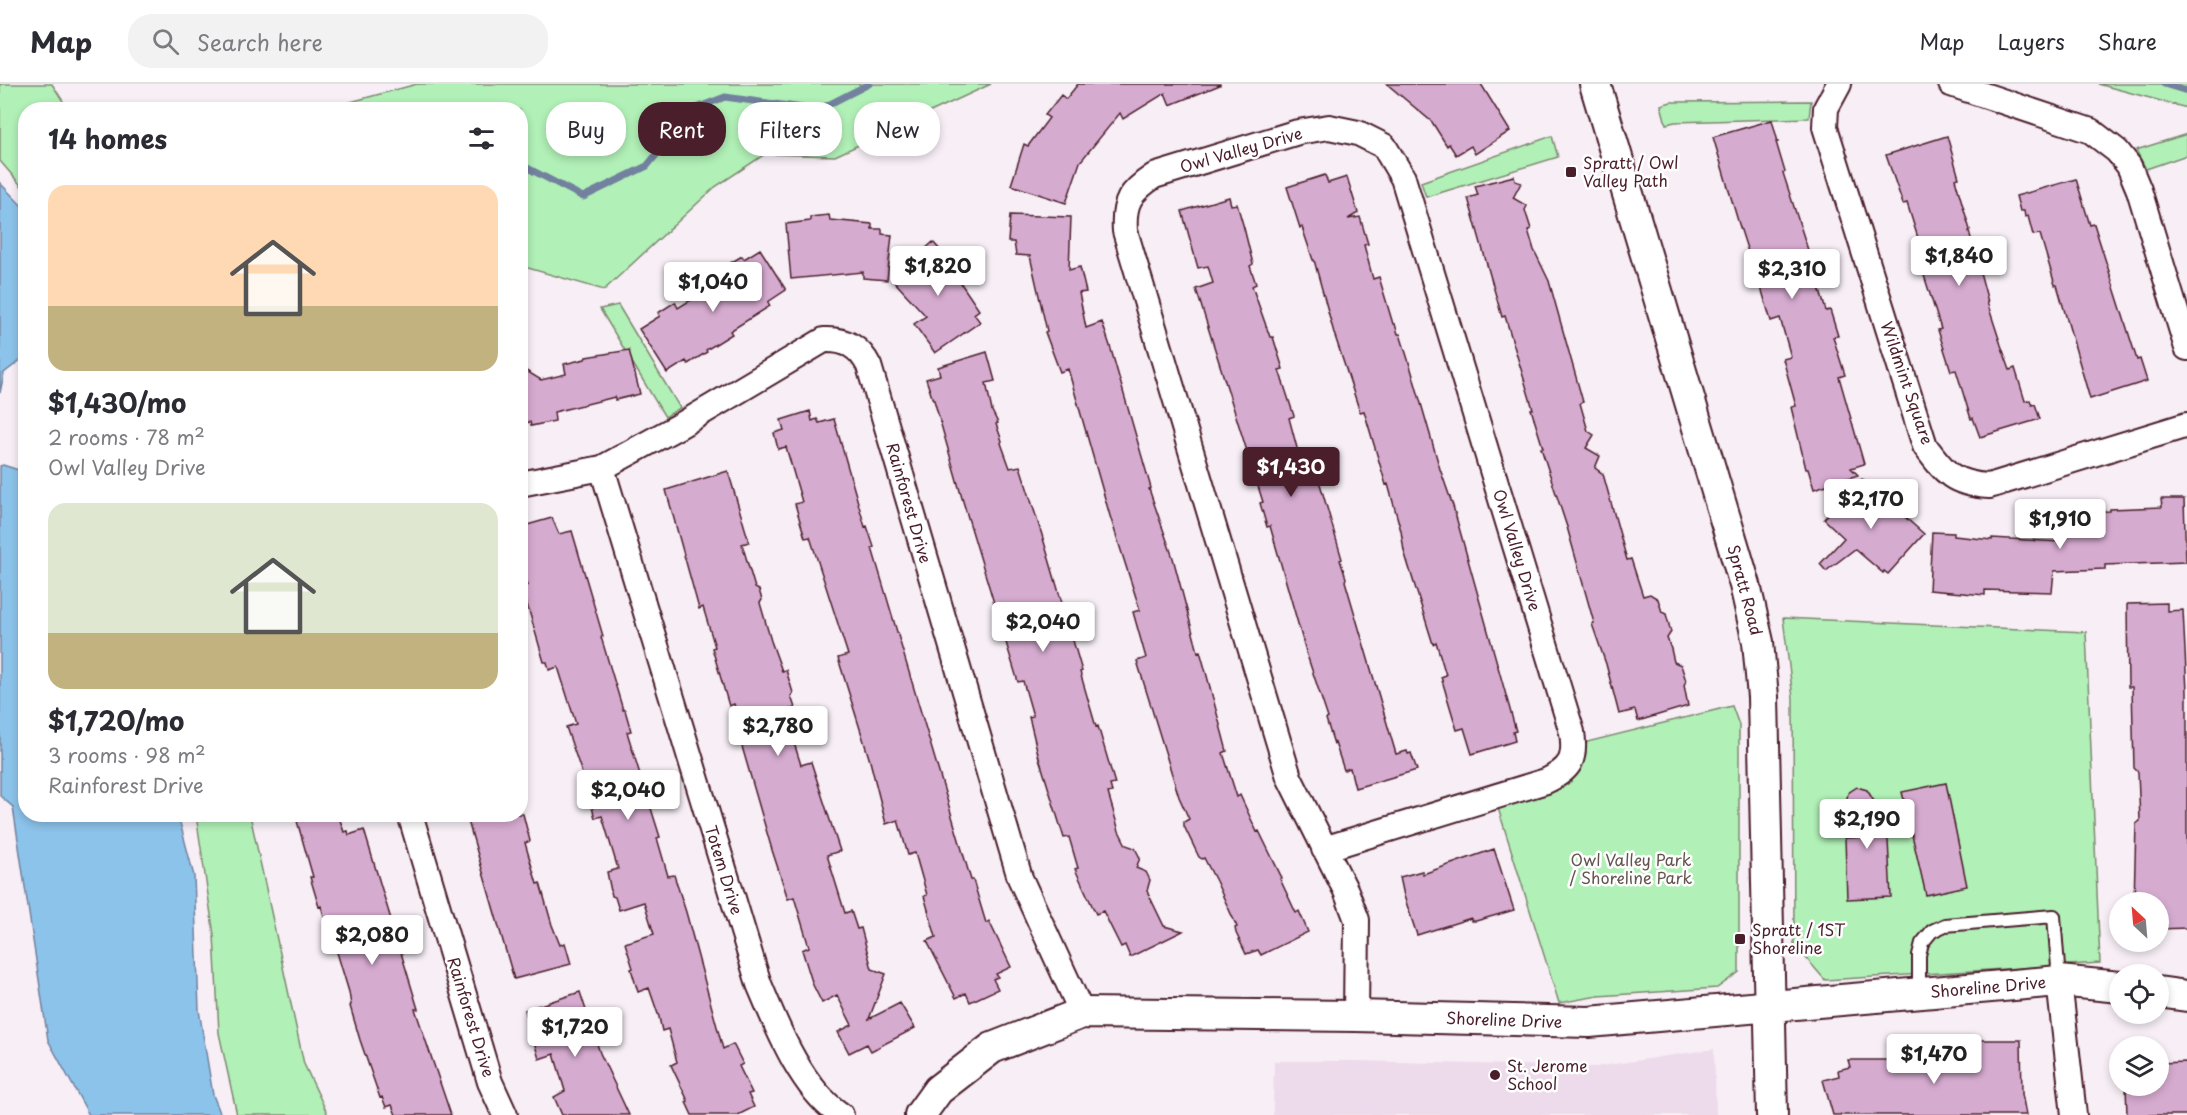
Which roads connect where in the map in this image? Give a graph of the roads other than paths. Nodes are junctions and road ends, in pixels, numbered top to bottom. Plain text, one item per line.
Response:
1 (1595, 84) edge
2 (1839, 84) edge
3 (1951, 84) edge
4 (2187, 348) edge
5 (2187, 425) edge
6 (602, 468) junction
7 (528, 482) edge
8 (412, 822) edge
9 (1324, 849) junction
10 (2059, 981) junction
11 (2109, 986) edge
12 (1919, 993) junction
13 (2169, 994) edge
14 (2187, 996) edge
15 (1769, 1006) junction
16 (1082, 1012) junction
17 (1356, 1016) junction
18 (505, 1115) edge
19 (841, 1115) edge
20 (920, 1115) edge
21 (1772, 1115) edge
22 (2074, 1115) edge

1 - 15 street, Spratt Road
2 - 5 street, Wildmint Square
3 - 4 street
6 - 7 street, Rainforest Drive
6 - 16 street, Rainforest Drive
6 - 19 street, Totem Drive
8 - 18 street, Rainforest Drive
9 - 9 street, Owl Valley Drive
9 - 17 street, Owl Valley Drive
10 - 11 street, Shoreline Drive
10 - 12 street, Shoreline Drive
10 - 12 lane
10 - 22 street
12 - 15 street, Shoreline Drive
13 - 14 street
15 - 17 street, Shoreline Drive
15 - 21 street, Spratt Road
16 - 17 street, Shoreline Drive
16 - 20 street, Shoreline Drive

